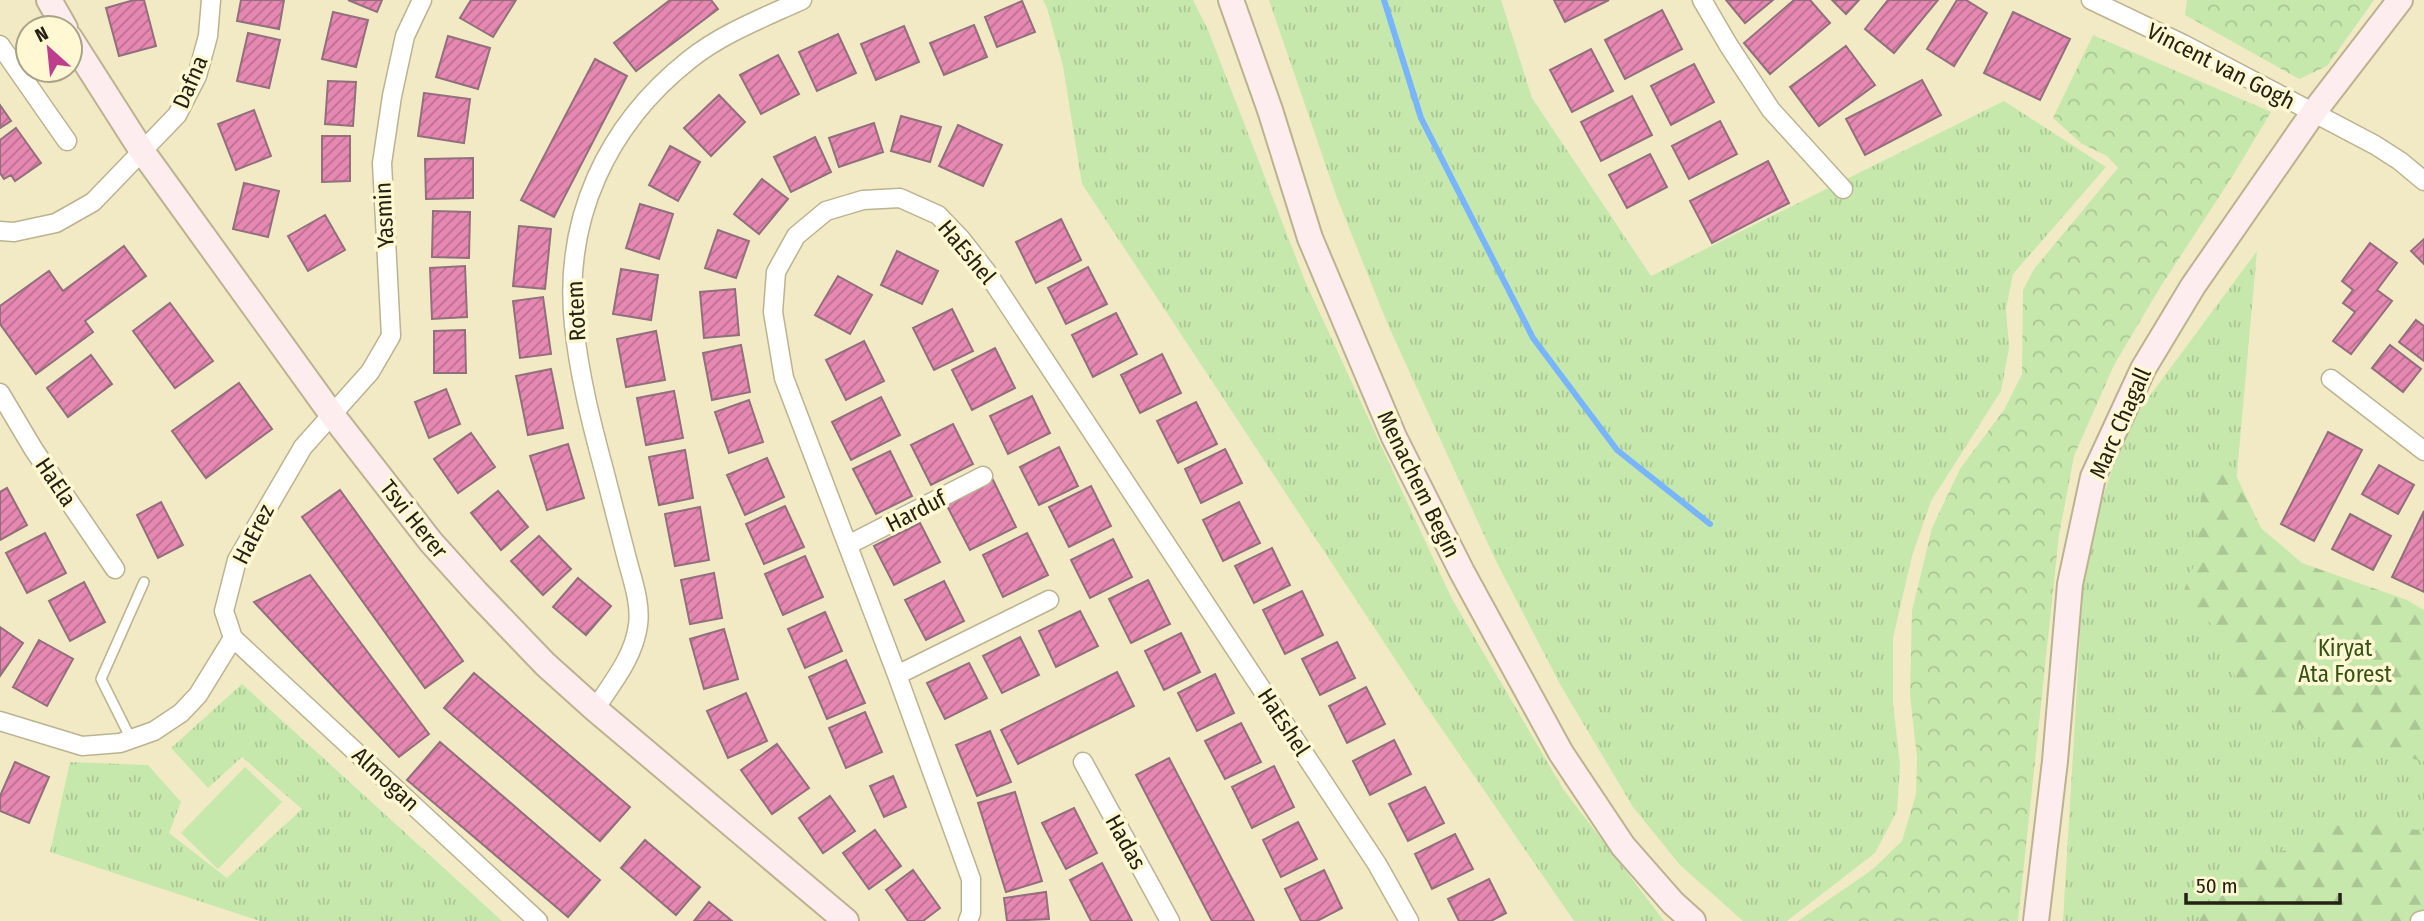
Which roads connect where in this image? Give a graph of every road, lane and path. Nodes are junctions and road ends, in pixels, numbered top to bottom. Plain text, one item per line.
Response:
1 (211, 0) edge
2 (422, 0) edge
3 (802, 0) edge
4 (1231, 0) edge
5 (1702, 0) edge
6 (2091, 0) edge
7 (2400, 0) edge
8 (0, 45) edge
9 (84, 60) edge
10 (2313, 113) junction
11 (66, 141) dead end
12 (142, 151) junction
13 (2424, 181) edge
14 (1843, 189) dead end
15 (0, 231) edge
16 (2331, 379) dead end
17 (0, 393) edge
18 (332, 416) junction
19 (2424, 451) edge
20 (984, 476) dead end
21 (848, 545) junction
22 (115, 569) dead end
23 (144, 582) dead end
24 (1049, 600) dead end
25 (233, 638) junction
26 (897, 675) junction
27 (595, 709) junction
28 (0, 721) edge
29 (131, 739) junction
30 (1083, 762) dead end
31 (538, 921) edge
32 (846, 921) edge
33 (968, 921) edge
34 (1170, 921) edge
35 (1409, 921) edge
36 (1693, 921) edge
37 (2036, 921) edge

1 - 12 street, Dafna
2 - 18 street, Yasmin
3 - 27 street, Rotem
4 - 36 street, Menachem Begin
5 - 14 street
6 - 10 street, Vincent van Gogh
7 - 10 street, Marc Chagall
8 - 11 street
9 - 12 street, Tsvi Herer
10 - 13 street, Vincent van Gogh
10 - 37 street, Marc Chagall
12 - 15 street
12 - 18 street, Tsvi Herer
16 - 19 street
17 - 22 street, HaEla
18 - 25 street, HaErez
18 - 27 street, Tsvi Herer
20 - 21 street, Harduf
21 - 26 street, HaEshel
21 - 35 street, HaEshel
23 - 29 lane
24 - 26 street
25 - 29 street
25 - 31 street, Almogan
26 - 33 street, HaEshel
27 - 32 street, Tsvi Herer
28 - 29 street
30 - 34 street, Hadas

